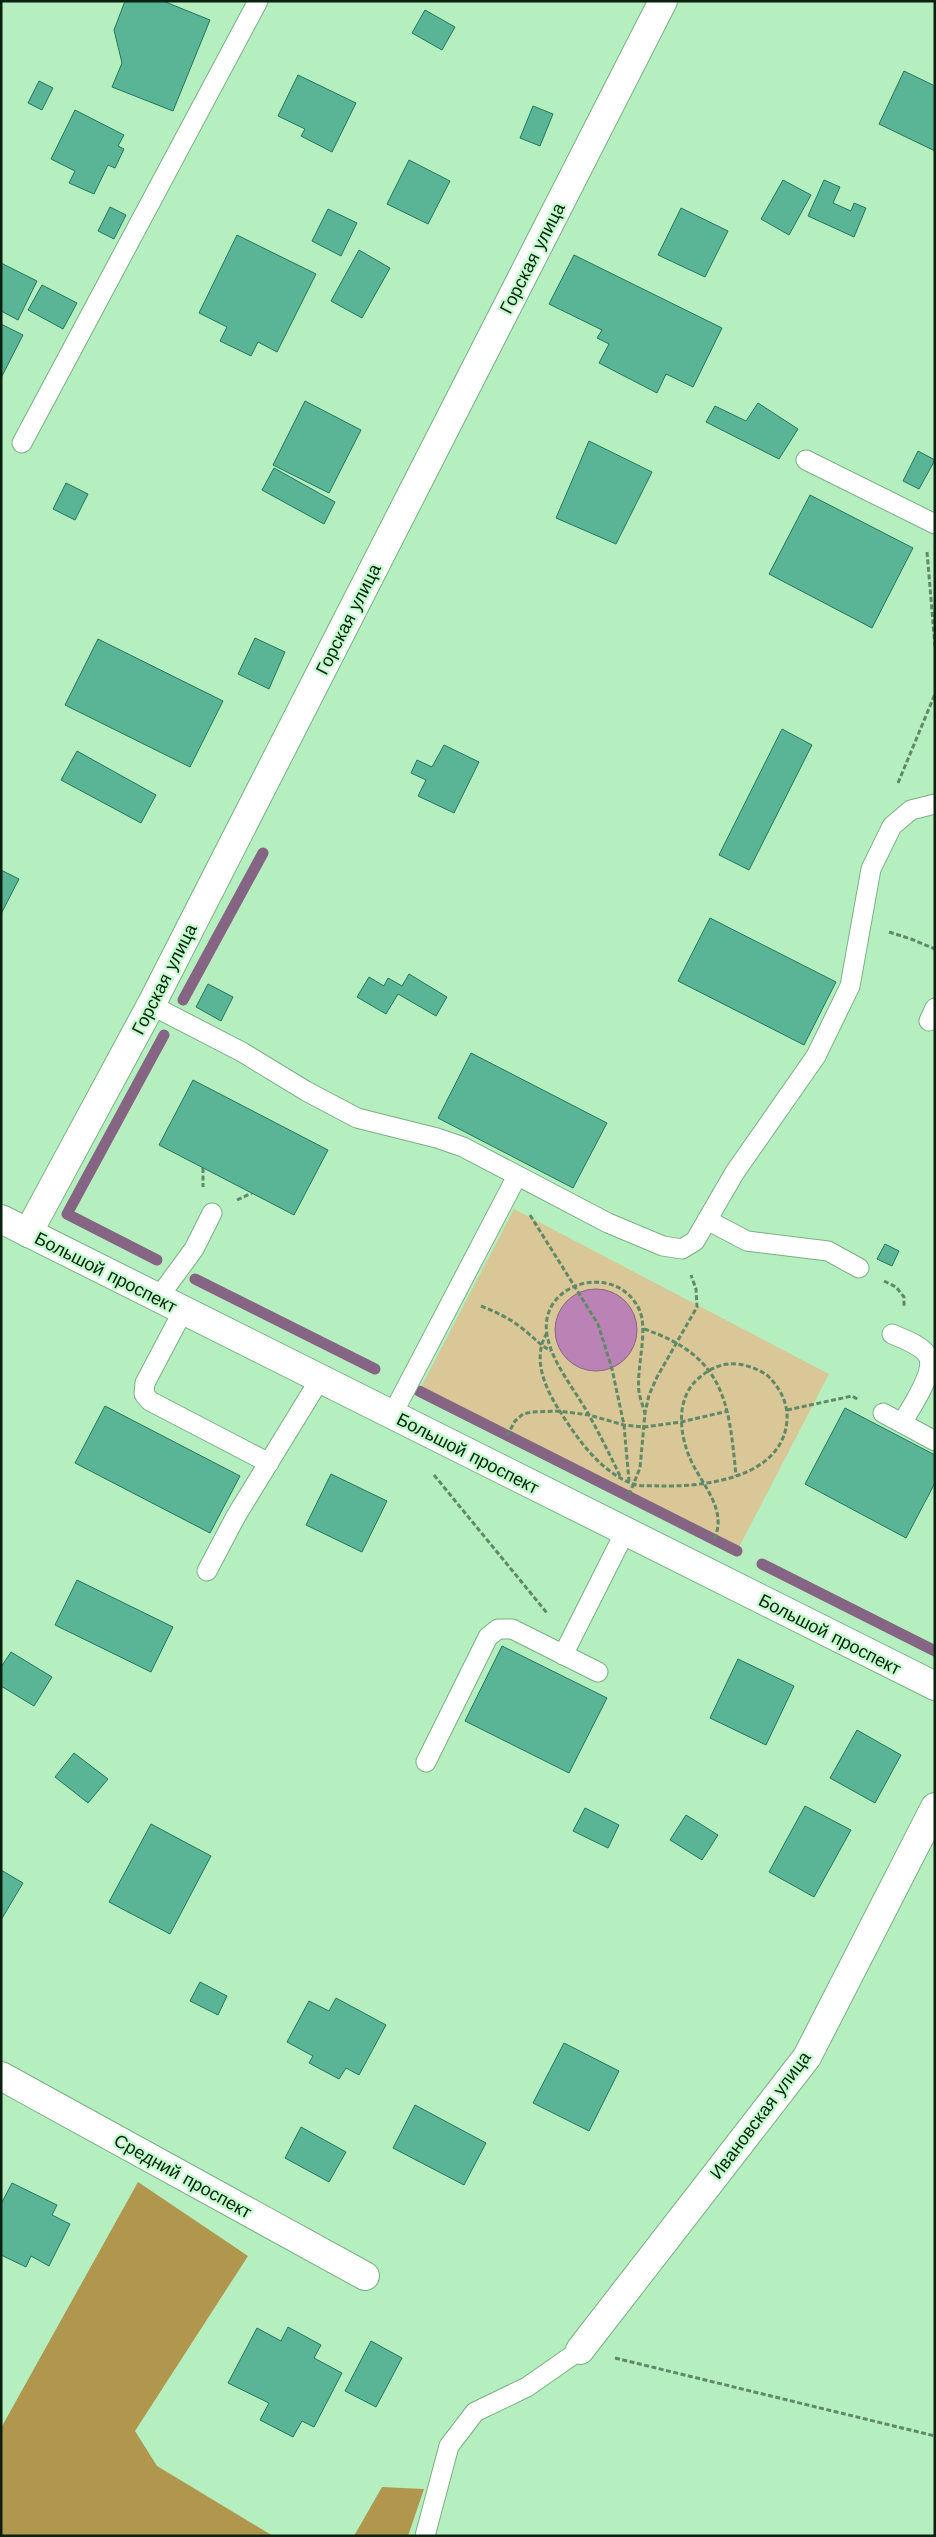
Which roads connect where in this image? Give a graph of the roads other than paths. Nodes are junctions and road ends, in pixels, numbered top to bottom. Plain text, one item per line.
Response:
1 (258, 1) edge
2 (663, 1) edge
3 (22, 443) dead end
4 (806, 460) dead end
5 (929, 522) edge
6 (935, 804) edge
7 (151, 1005) junction
8 (514, 1180) junction
9 (212, 1213) dead end
10 (1, 1220) edge
11 (707, 1220) junction
12 (28, 1233) junction
13 (859, 1268) road end
14 (158, 1298) junction
15 (183, 1311) junction
16 (892, 1334) road end
17 (320, 1379) junction
18 (883, 1414) road end
19 (392, 1415) junction
20 (902, 1423) junction
21 (935, 1441) edge
22 (268, 1463) junction
23 (625, 1532) junction
24 (207, 1571) dead end
25 (567, 1648) junction
26 (598, 1672) dead end
27 (935, 1686) edge
28 (426, 1762) dead end
29 (935, 1807) edge
30 (1, 2076) edge
31 (365, 2276) dead end
32 (580, 2350) joint
33 (425, 2536) edge

1 - 3 lane
2 - 7 street, Горская улица
4 - 5 lane
6 - 11 lane
7 - 8 lane
7 - 12 street, Горская улица
8 - 11 lane
8 - 19 lane
9 - 14 lane
10 - 12 street, Большой проспект
11 - 13 lane
12 - 14 street, Большой проспект
14 - 15 street, Большой проспект
15 - 17 street, Большой проспект
15 - 22 lane
16 - 20 lane
17 - 19 street, Большой проспект
17 - 22 lane
18 - 20 lane
19 - 23 street, Большой проспект
20 - 21 lane
22 - 24 lane
23 - 25 lane
23 - 27 street, Большой проспект
25 - 26 lane
25 - 28 lane
29 - 32 street, Ивановская улица
30 - 31 street, Средний проспект
32 - 33 lane

